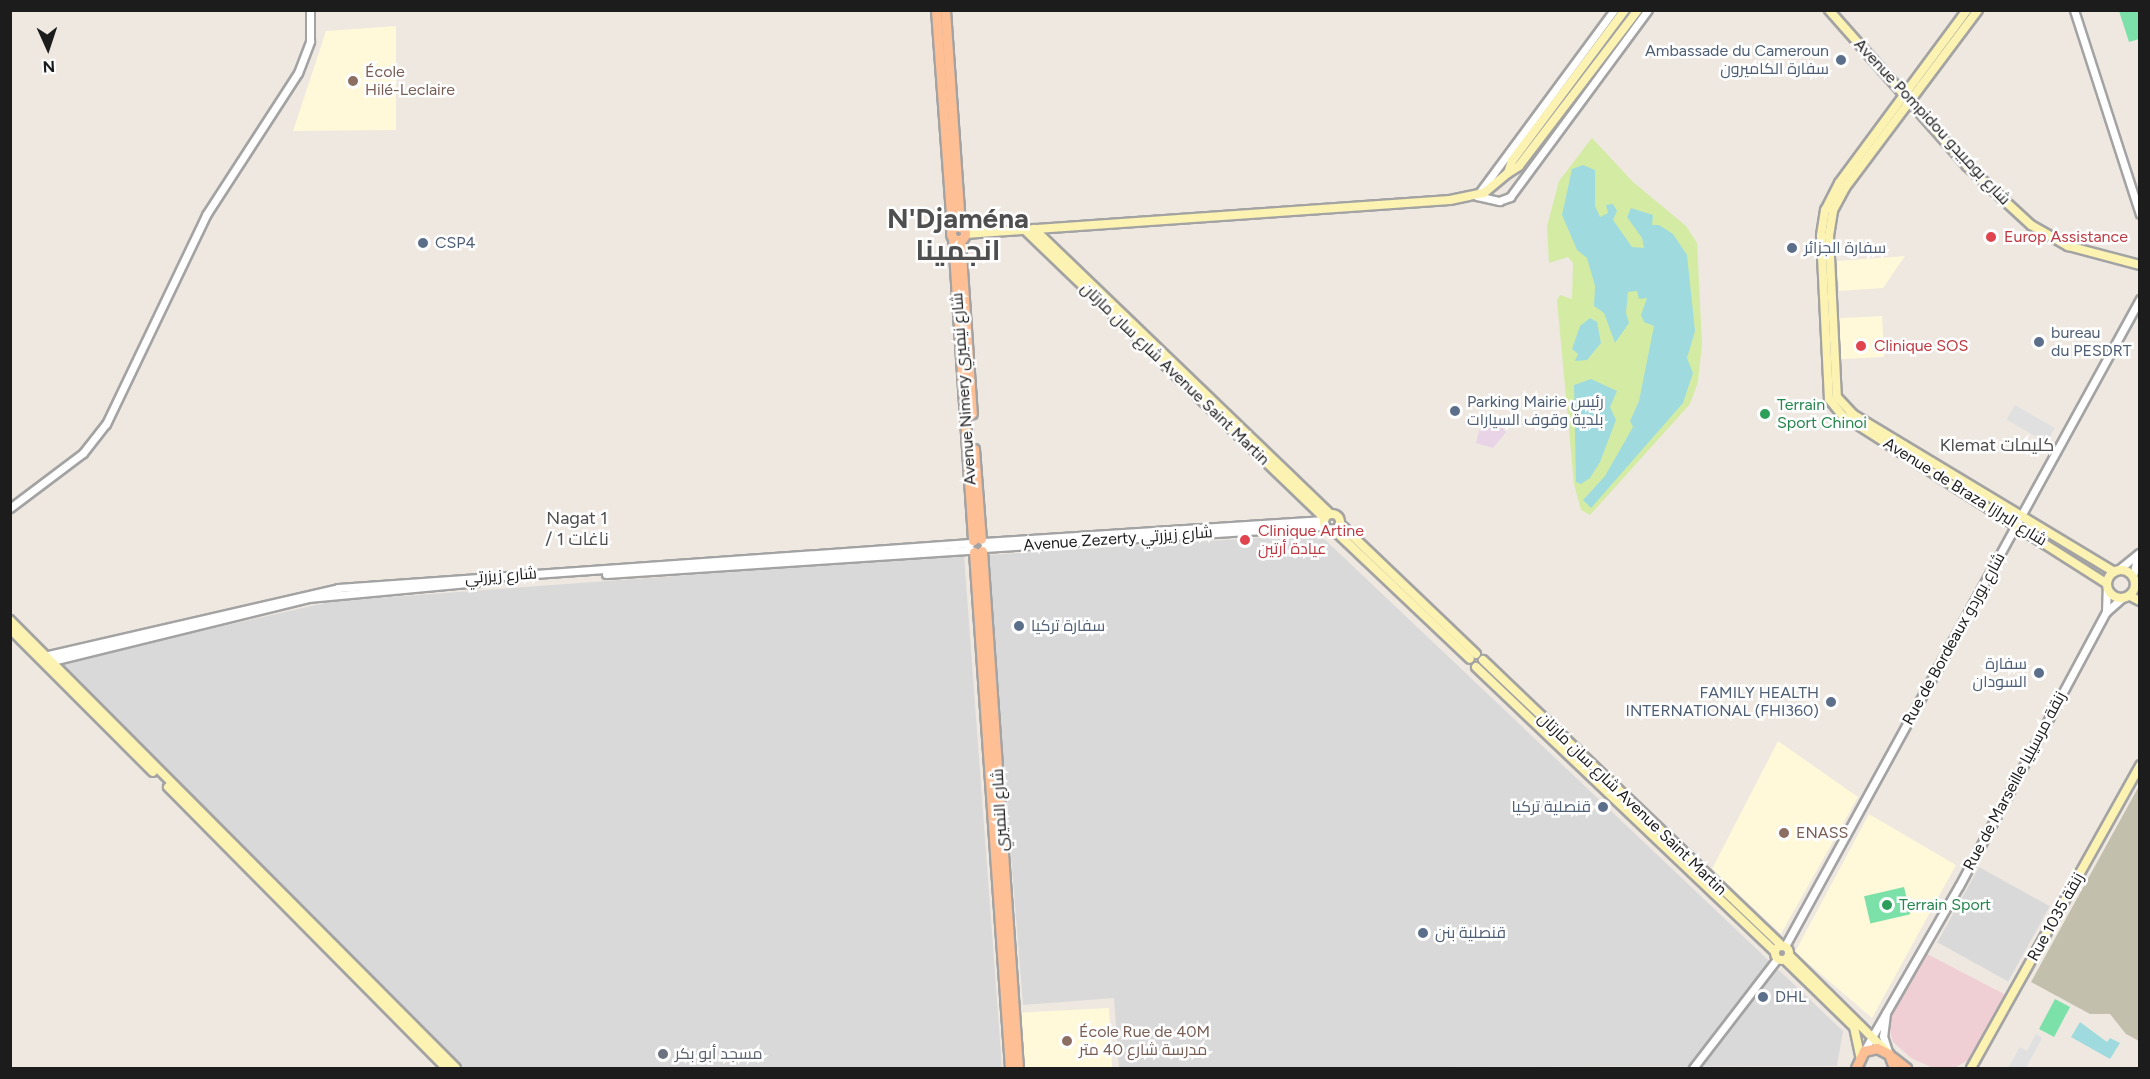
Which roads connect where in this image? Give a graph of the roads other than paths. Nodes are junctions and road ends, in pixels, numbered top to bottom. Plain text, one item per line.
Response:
1 (310, 10) edge
2 (936, 10) edge
3 (945, 10) edge
4 (1614, 10) edge
5 (1625, 10) edge
6 (1638, 10) edge
7 (1648, 10) edge
8 (1829, 10) edge
9 (1966, 10) edge
10 (1978, 10) edge
11 (2074, 10) edge
12 (1905, 94) junction
13 (1911, 101) junction
14 (1508, 173) junction
15 (1477, 196) junction
16 (2139, 214) edge
17 (1034, 229) junction
18 (1025, 230) junction
19 (958, 234) junction
20 (2139, 265) edge
21 (2139, 299) edge
22 (10, 508) edge
23 (1326, 519) junction
24 (2018, 521) junction
25 (1337, 527) junction
26 (977, 545) junction
27 (2139, 552) edge
28 (2116, 571) junction
29 (2133, 576) junction
30 (2107, 586) junction
31 (2137, 588) edge
32 (2126, 597) junction
33 (2139, 602) edge
34 (2106, 612) junction
35 (10, 620) edge
36 (10, 629) edge
37 (1473, 657) junction
38 (46, 659) junction
39 (1483, 660) junction
40 (1476, 667) junction
41 (2139, 765) edge
42 (1783, 946) junction
43 (1781, 957) junction
44 (1886, 1011) junction
45 (1871, 1034) junction
46 (1889, 1053) junction
47 (1859, 1059) edge
48 (446, 1068) edge
49 (456, 1068) edge
50 (1010, 1068) edge
51 (1018, 1068) edge
52 (1693, 1068) edge
53 (1848, 1068) edge
54 (1894, 1068) edge
55 (1906, 1068) edge
56 (1971, 1068) edge

1 - 22 street
2 - 19 main road, Avenue Nimery شارع نيميري
3 - 19 main road, Avenue Nimery شارع نيميري
4 - 15 street
5 - 14 main road
6 - 14 main road
7 - 15 street
8 - 12 main road, Avenue Pompidou شارع بومبيدو
9 - 12 main road, Avenue de Braza شارع البرازا
10 - 13 main road, Avenue de Braza شارع البرازا
11 - 16 street
12 - 13 main road, Avenue Pompidou شارع بومبيدو
12 - 24 main road, Avenue de Braza شارع البرازا
13 - 20 main road, Avenue Pompidou شارع بومبيدو
13 - 24 main road, Avenue de Braza شارع البرازا
14 - 15 main road
15 - 17 main road
17 - 18 main road
17 - 23 main road, شارع سان مارتان Avenue Saint Martin
18 - 19 main road
18 - 23 main road, شارع سان مارتان Avenue Saint Martin
19 - 26 main road, Avenue Nimery شارع نيميري
21 - 24 street, Rue de Bordeaux شارع بوردو
23 - 25 main road
23 - 25 main road
23 - 26 street, Avenue Zezerty شارع زيزرتي
24 - 28 main road, Avenue de Braza شارع البرازا
24 - 30 main road, Avenue de Braza شارع البرازا
24 - 42 street, Rue de Bordeaux شارع بوردو
25 - 37 main road
26 - 38 street, شارع زيزرتي
26 - 50 main road, شارع النميري
26 - 51 main road, شارع النميري
27 - 28 street
27 - 29 street
28 - 29 main road
28 - 30 main road
29 - 31 main road
30 - 32 main road
30 - 34 street, Rue de Marseille زنقة مرسيليا
31 - 32 main road
32 - 33 main road
32 - 34 street, Rue de Marseille زنقة مرسيليا
34 - 44 street, Rue de Marseille زنقة مرسيليا
35 - 38 main road
36 - 38 main road
37 - 39 main road, شارع سان مارتان Avenue Saint Martin
37 - 40 main road, شارع سان مارتان Avenue Saint Martin
38 - 48 main road
38 - 49 main road
39 - 40 main road
39 - 42 main road, شارع سان مارتان Avenue Saint Martin
40 - 43 main road, شارع سان مارتان Avenue Saint Martin
41 - 56 main road, Rue 1035 زنقة
42 - 43 main road
43 - 45 main road, شارع سان مارتان Avenue Saint Martin
43 - 47 main road, شارع سان مارتان Avenue Saint Martin
43 - 52 street
44 - 45 street, Rue de Marseille زنقة مرسيليا
44 - 46 street, Rue de Marseille زنقة مرسيليا
45 - 46 main road, شارع سان مارتان Avenue Saint Martin
45 - 47 street, Rue de Marseille زنقة مرسيليا
46 - 47 main road
46 - 54 main road
46 - 55 main road
47 - 53 main road

